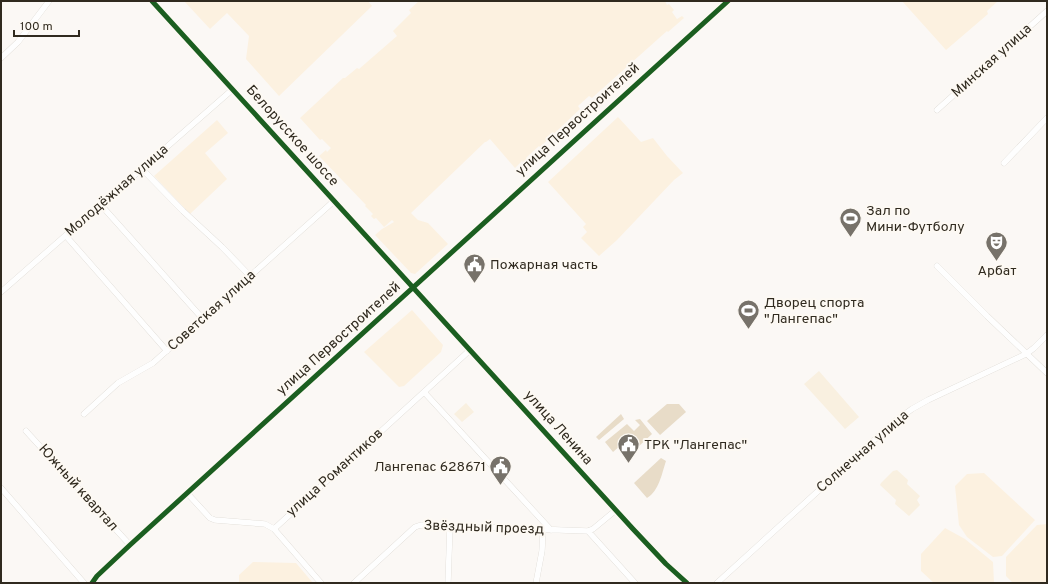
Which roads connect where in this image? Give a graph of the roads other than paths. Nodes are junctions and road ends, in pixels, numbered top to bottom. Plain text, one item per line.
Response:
1 (49, 1) edge
2 (152, 1) edge
3 (728, 1) edge
4 (1047, 11) edge
5 (1, 58) edge
6 (233, 89) junction
7 (937, 110) dead end
8 (1047, 118) edge
9 (1004, 163) dead end
10 (142, 168) junction
11 (334, 201) junction
12 (101, 205) junction
13 (66, 236) junction
14 (937, 266) dead end
15 (250, 276) junction
16 (413, 288) junction
17 (1, 292) edge
18 (203, 319) junction
19 (1047, 335) edge
20 (470, 350) junction
21 (167, 351) junction
22 (1026, 354) junction
23 (1047, 373) edge
24 (424, 392) junction
25 (84, 414) dead end
26 (26, 431) dead end
27 (1, 488) edge
28 (187, 493) junction
29 (616, 510) junction
30 (450, 526) junction
31 (545, 527) junction
32 (274, 529) junction
33 (588, 531) junction
34 (130, 545) junction
35 (84, 583) edge
36 (92, 583) edge
37 (321, 583) edge
38 (354, 583) edge
39 (448, 583) edge
40 (536, 583) edge
41 (635, 583) edge
42 (687, 583) edge
43 (717, 583) edge

1 - 5 street
2 - 6 street, Белорусское шоссе
3 - 16 street, улица Первостроителей
4 - 7 street, Минская улица
6 - 10 street, Молодёжная улица
6 - 11 street, Белорусское шоссе
8 - 9 street
10 - 12 street, Молодёжная улица
10 - 15 street
11 - 15 street, Советская улица
11 - 16 street, Белорусское шоссе
12 - 13 street, Молодёжная улица
12 - 18 street
13 - 17 street, Молодёжная улица
13 - 21 street
14 - 22 street
15 - 18 street, Советская улица
16 - 20 street, улица Ленина
16 - 28 street, улица Первостроителей
18 - 21 street, Советская улица
19 - 22 street, Солнечная улица
20 - 24 street, улица Романтиков
20 - 29 street, улица Ленина
21 - 25 street, Советская улица
22 - 23 street
22 - 43 street, Солнечная улица
24 - 31 street
24 - 32 street, улица Романтиков
26 - 34 street, Южный квартал
27 - 35 street
28 - 32 street, улица Романтиков
28 - 34 street, улица Первостроителей
29 - 33 street
29 - 42 street, улица Ленина
30 - 31 street, Звёздный проезд
30 - 38 street, Звёздный проезд
30 - 39 street
31 - 33 street, Звёздный проезд
31 - 40 street
32 - 37 street
33 - 41 street
34 - 36 street, улица Первостроителей

